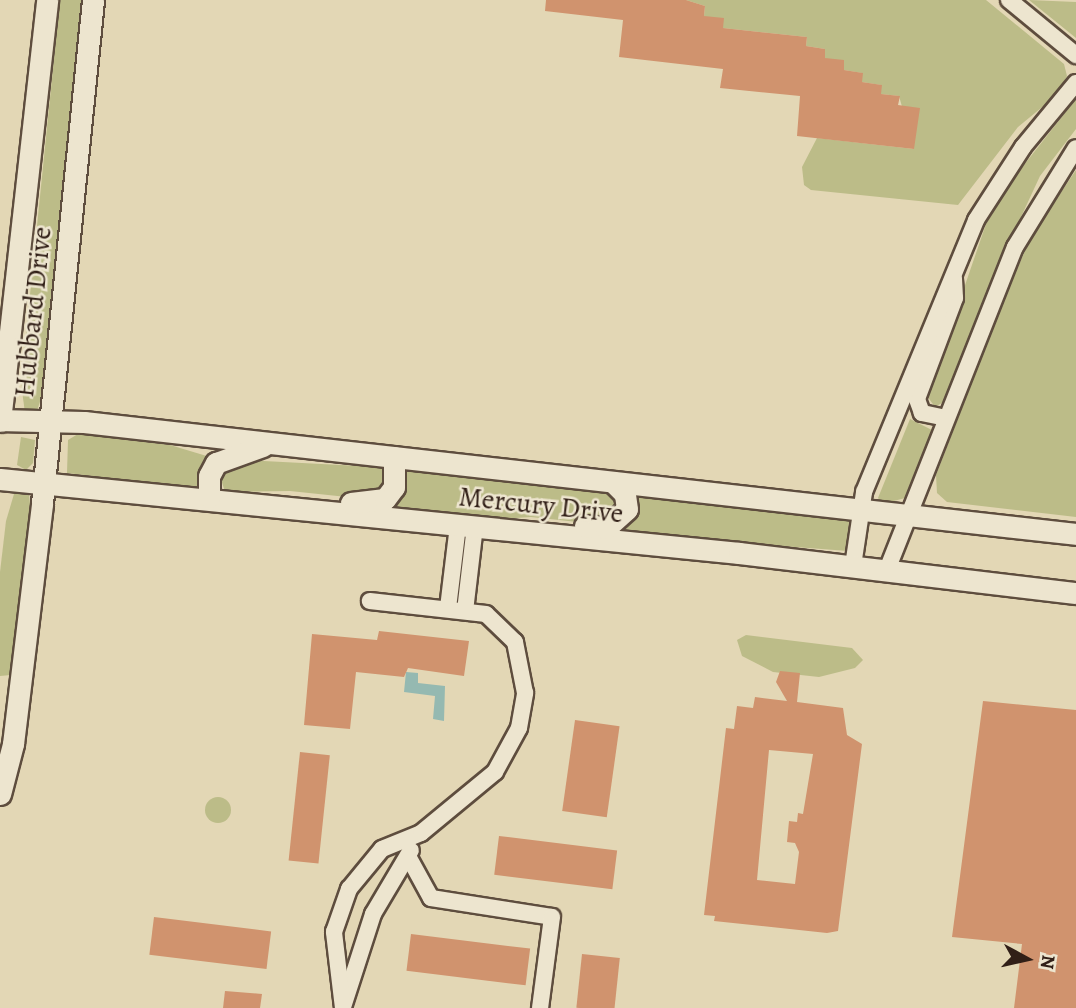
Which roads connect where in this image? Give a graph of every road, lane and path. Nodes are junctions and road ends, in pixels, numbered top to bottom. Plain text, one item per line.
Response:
1 (47, 0) edge
2 (93, 0) edge
3 (1009, 0) edge
4 (1076, 55) edge
5 (1076, 83) edge
6 (1076, 148) edge
7 (953, 272) junction
8 (946, 418) junction
9 (51, 420) junction
10 (0, 421) edge
11 (272, 443) junction
12 (394, 457) junction
13 (0, 479) edge
14 (45, 480) junction
15 (613, 482) junction
16 (209, 498) junction
17 (233, 500) junction
18 (861, 510) junction
19 (909, 515) junction
20 (475, 526) junction
21 (1076, 534) edge
22 (853, 566) junction
23 (887, 570) junction
24 (1076, 593) edge
25 (370, 601) dead end
26 (448, 608) junction
27 (465, 611) junction
28 (10, 690) edge
29 (1, 790) edge
30 (421, 833) junction
31 (408, 856) junction
32 (343, 1007) edge
33 (540, 1008) edge

1 - 10 street, Hubbard Drive
2 - 9 street, Hubbard Drive
3 - 4 street
5 - 7 street
6 - 8 street
7 - 8 street
7 - 18 street
8 - 19 street
9 - 10 street, Mercury Drive
9 - 11 street, Mercury Drive
9 - 14 street, Hubbard Drive
11 - 12 street, Mercury Drive
11 - 16 street
12 - 15 street, Mercury Drive
12 - 17 street
13 - 14 street, Mercury Drive
14 - 16 street, Mercury Drive
14 - 28 street, Hubbard Drive
15 - 18 street, Mercury Drive
15 - 20 street
16 - 17 street, Mercury Drive
17 - 20 street, Mercury Drive
18 - 19 street, Mercury Drive
18 - 22 street
19 - 21 street, Mercury Drive
19 - 23 street
20 - 22 street, Mercury Drive
20 - 26 street
20 - 27 street
22 - 23 street, Mercury Drive
23 - 24 street, Mercury Drive
25 - 26 street
26 - 27 street
27 - 30 street
28 - 29 street, Hubbard Drive
30 - 31 street
30 - 32 street
31 - 32 street
31 - 33 street

